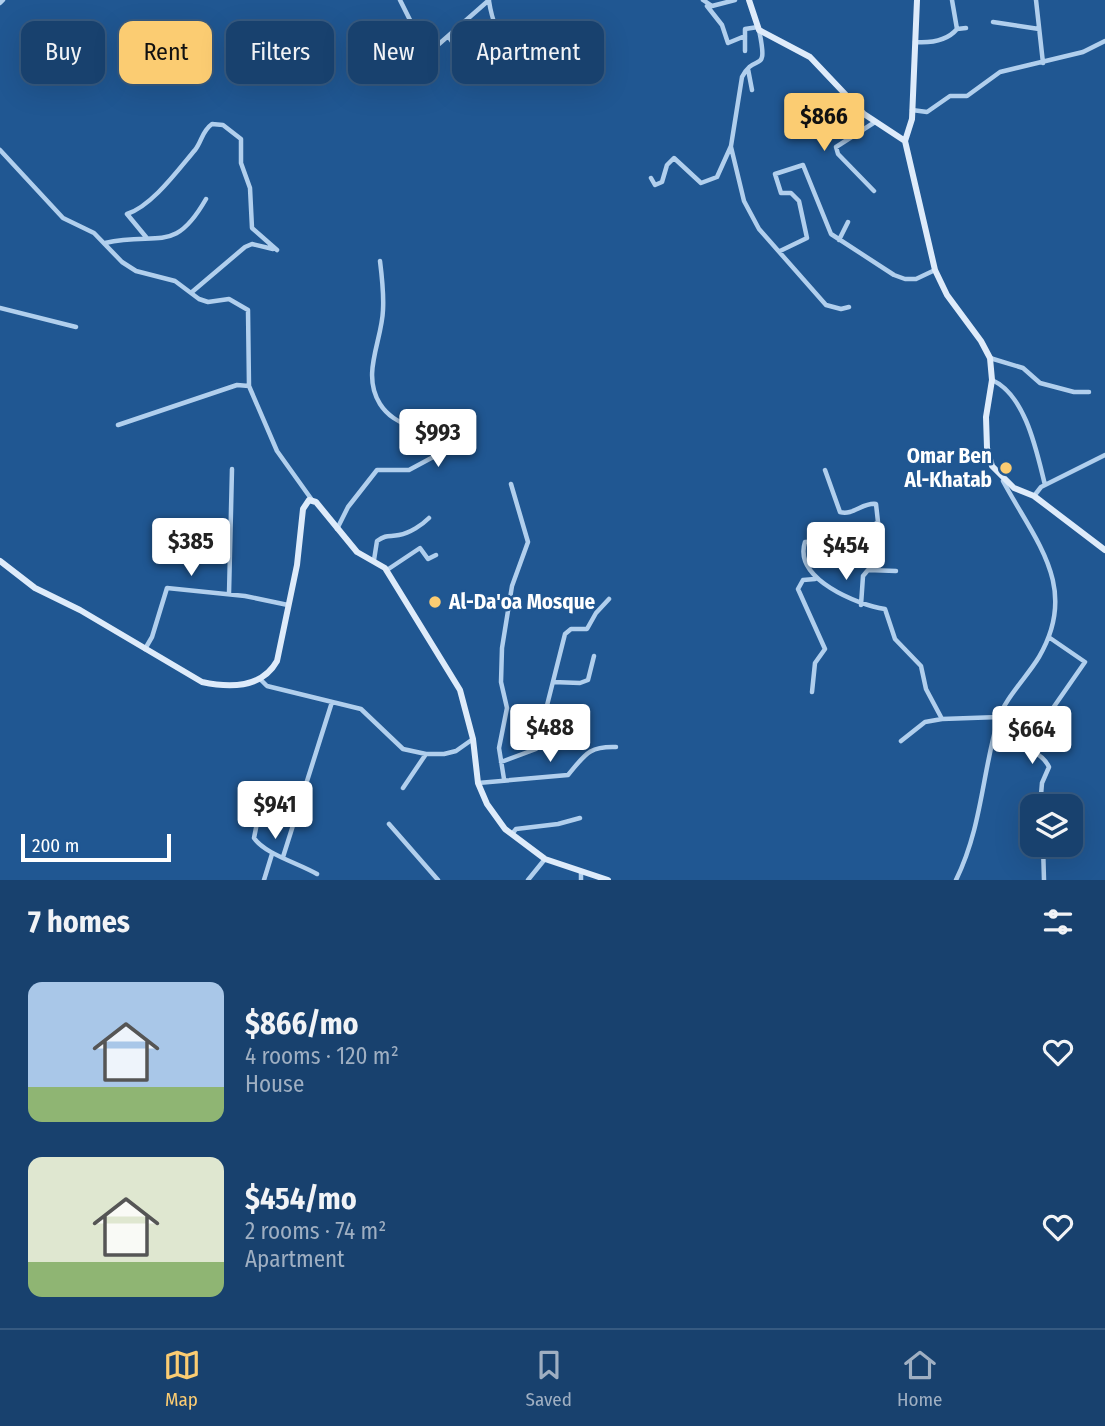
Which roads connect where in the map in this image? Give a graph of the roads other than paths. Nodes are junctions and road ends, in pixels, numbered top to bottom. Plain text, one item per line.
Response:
1 (400, 0) edge
2 (489, 0) edge
3 (703, 0) edge
4 (735, 0) edge
5 (749, 0) edge
6 (917, 0) edge
7 (952, 0) edge
8 (1036, 0) edge
9 (707, 6) junction
10 (494, 21) edge
11 (993, 22) dead end
12 (966, 28) dead end
13 (758, 29) junction
14 (957, 29) junction
15 (1038, 29) junction
16 (448, 36) junction
17 (745, 36) junction
18 (915, 41) junction
19 (1105, 41) edge
20 (452, 42) edge
21 (745, 51) dead end
22 (1042, 63) junction
23 (748, 69) junction
24 (752, 90) dead end
25 (912, 110) junction
26 (875, 122) junction
27 (905, 141) junction
28 (731, 146) junction
29 (0, 150) edge
30 (651, 178) dead end
31 (874, 191) dead end
32 (206, 199) dead end
33 (848, 222) dead end
34 (146, 237) junction
35 (839, 240) junction
36 (104, 243) junction
37 (779, 251) junction
38 (380, 261) dead end
39 (935, 270) junction
40 (192, 292) junction
41 (0, 307) edge
42 (849, 307) dead end
43 (76, 327) dead end
44 (990, 358) junction
45 (992, 380) junction
46 (249, 386) junction
47 (1089, 392) dead end
48 (118, 425) dead end
49 (1105, 455) edge
50 (232, 470) dead end
51 (824, 470) dead end
52 (1003, 481) junction
53 (511, 484) dead end
54 (1045, 485) junction
55 (1032, 495) junction
56 (312, 500) junction
57 (1015, 504) junction
58 (429, 518) dead end
59 (337, 529) junction
60 (1105, 550) edge
61 (436, 555) dead end
62 (374, 560) junction
63 (0, 561) edge
64 (387, 570) junction
65 (896, 571) dead end
66 (816, 579) junction
67 (229, 594) junction
68 (609, 599) dead end
69 (288, 605) junction
70 (861, 605) junction
71 (1050, 638) junction
72 (145, 649) junction
73 (594, 656) dead end
74 (261, 680) junction
75 (553, 682) junction
76 (812, 692) dead end
77 (332, 702) junction
78 (1053, 708) dead end
79 (999, 717) junction
80 (942, 719) junction
81 (474, 739) junction
82 (995, 739) junction
83 (901, 741) dead end
84 (616, 747) dead end
85 (426, 754) junction
86 (501, 762) junction
87 (504, 779) junction
88 (478, 783) junction
89 (403, 788) dead end
90 (263, 793) dead end
91 (1041, 794) edge
92 (580, 818) dead end
93 (389, 824) dead end
94 (512, 834) junction
95 (272, 854) junction
96 (283, 857) junction
97 (1043, 857) edge
98 (545, 859) junction
99 (581, 871) junction
100 (317, 874) dead end
101 (264, 880) edge
102 (438, 880) edge
103 (528, 880) edge
104 (581, 880) edge
105 (608, 880) edge
106 (956, 880) edge
107 (1044, 880) edge

1 - 16 street
2 - 10 street
2 - 16 street
3 - 9 street
4 - 9 street
5 - 13 street
6 - 18 street
7 - 14 street
8 - 15 street
9 - 17 street
11 - 15 street
12 - 14 street
13 - 17 street
13 - 23 street
13 - 26 street
14 - 18 street
15 - 22 street
16 - 20 street
17 - 21 street
18 - 25 street
19 - 22 street
22 - 25 street
23 - 24 street
23 - 28 street
25 - 27 street
26 - 27 street
26 - 31 street
27 - 39 street
28 - 30 street
28 - 37 street
29 - 36 street
32 - 34 street
33 - 35 street
34 - 36 street
34 - 40 street
35 - 37 street
35 - 39 street
36 - 40 street
37 - 42 street
38 - 59 street
39 - 44 street
40 - 46 street
41 - 43 street
44 - 45 street
44 - 47 street
45 - 52 street
45 - 54 street
46 - 48 street
46 - 56 street
49 - 54 street
50 - 67 street
51 - 66 street
52 - 55 street
52 - 57 street
53 - 86 street
54 - 55 street
55 - 57 street
55 - 60 street
56 - 59 street
56 - 69 street
57 - 71 street
58 - 62 street
59 - 62 street
61 - 64 street
62 - 64 street
63 - 72 street
64 - 81 street
65 - 70 street
66 - 70 street
66 - 76 street
67 - 69 street
67 - 72 street
68 - 75 street
69 - 74 street
70 - 80 street
71 - 78 street
71 - 79 street
72 - 74 street
73 - 75 street
74 - 77 street
75 - 86 street
77 - 85 street
77 - 96 street
79 - 80 street
79 - 82 street
80 - 83 street
81 - 85 street
81 - 88 street
82 - 91 street
82 - 106 street
84 - 87 street
85 - 89 street
86 - 87 street
87 - 88 street
88 - 94 street
90 - 95 street
92 - 94 street
93 - 102 street
94 - 98 street
95 - 96 street
95 - 101 street
96 - 100 street
97 - 107 street
98 - 99 street
98 - 103 street
99 - 104 street
99 - 105 street

